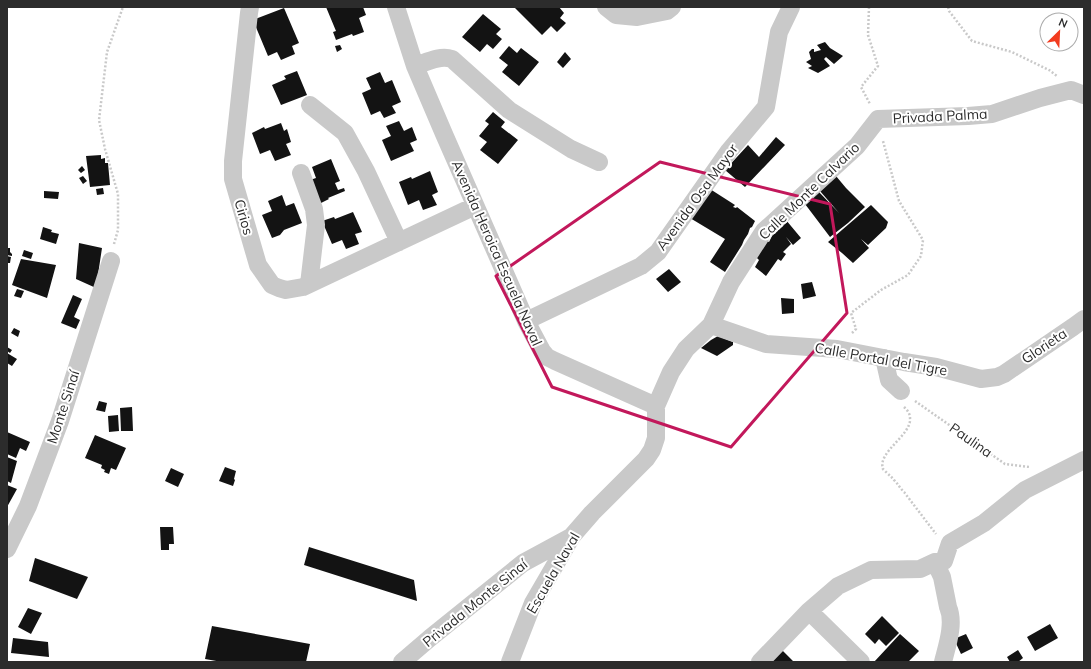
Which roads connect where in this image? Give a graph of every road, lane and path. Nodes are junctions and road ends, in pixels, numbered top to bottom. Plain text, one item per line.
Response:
1 (123, 7) edge
2 (250, 7) edge
3 (396, 7) edge
4 (606, 7) edge
5 (672, 7) edge
6 (791, 7) edge
7 (869, 7) edge
8 (948, 7) edge
9 (415, 66) junction
10 (1078, 92) edge
11 (310, 106) dead end
12 (878, 119) junction
13 (599, 162) dead end
14 (301, 173) dead end
15 (475, 206) junction
16 (399, 242) junction
17 (110, 261) joint
18 (309, 284) junction
19 (851, 313) dead end
20 (1084, 318) edge
21 (526, 321) junction
22 (711, 325) junction
23 (884, 358) junction
24 (1004, 374) joint
25 (895, 385) junction
26 (656, 406) junction
27 (1084, 460) edge
28 (1036, 468) dead end
29 (572, 536) junction
30 (948, 548) junction
31 (7, 549) edge
32 (935, 562) junction
33 (809, 611) junction
34 (402, 662) edge
35 (510, 662) edge
36 (760, 662) edge
37 (861, 662) edge
38 (943, 662) edge

1 - 17 path
2 - 18 street, Cirios
3 - 9 street, Avenida Heroica Escuela Naval
4 - 5 street
6 - 21 street, Avenida Osa Mayor
7 - 12 path
8 - 10 path
9 - 13 street
9 - 15 street, Avenida Heroica Escuela Naval
10 - 12 street, Privada Palma
11 - 16 street
12 - 19 path
12 - 22 street, Calle Monte Calvario
14 - 18 street
15 - 16 street, Cirios
15 - 21 street, Avenida Heroica Escuela Naval
16 - 18 street, Cirios
17 - 31 street, Monte Sinaí
20 - 24 street, Glorieta
21 - 26 street, Avenida Heroica Escuela Naval
22 - 23 street, Calle Portal del Tigre
22 - 26 street, Calle Monte Calvario
23 - 24 street, Calle Portal del Tigre
23 - 25 street
25 - 28 path, Paulina
25 - 30 path
26 - 29 street, Escuela Naval
27 - 30 street
29 - 34 street, Privada Monte Sinaí
29 - 35 street, Escuela Naval
30 - 32 street
32 - 33 street
32 - 38 street
33 - 36 street
33 - 37 street

